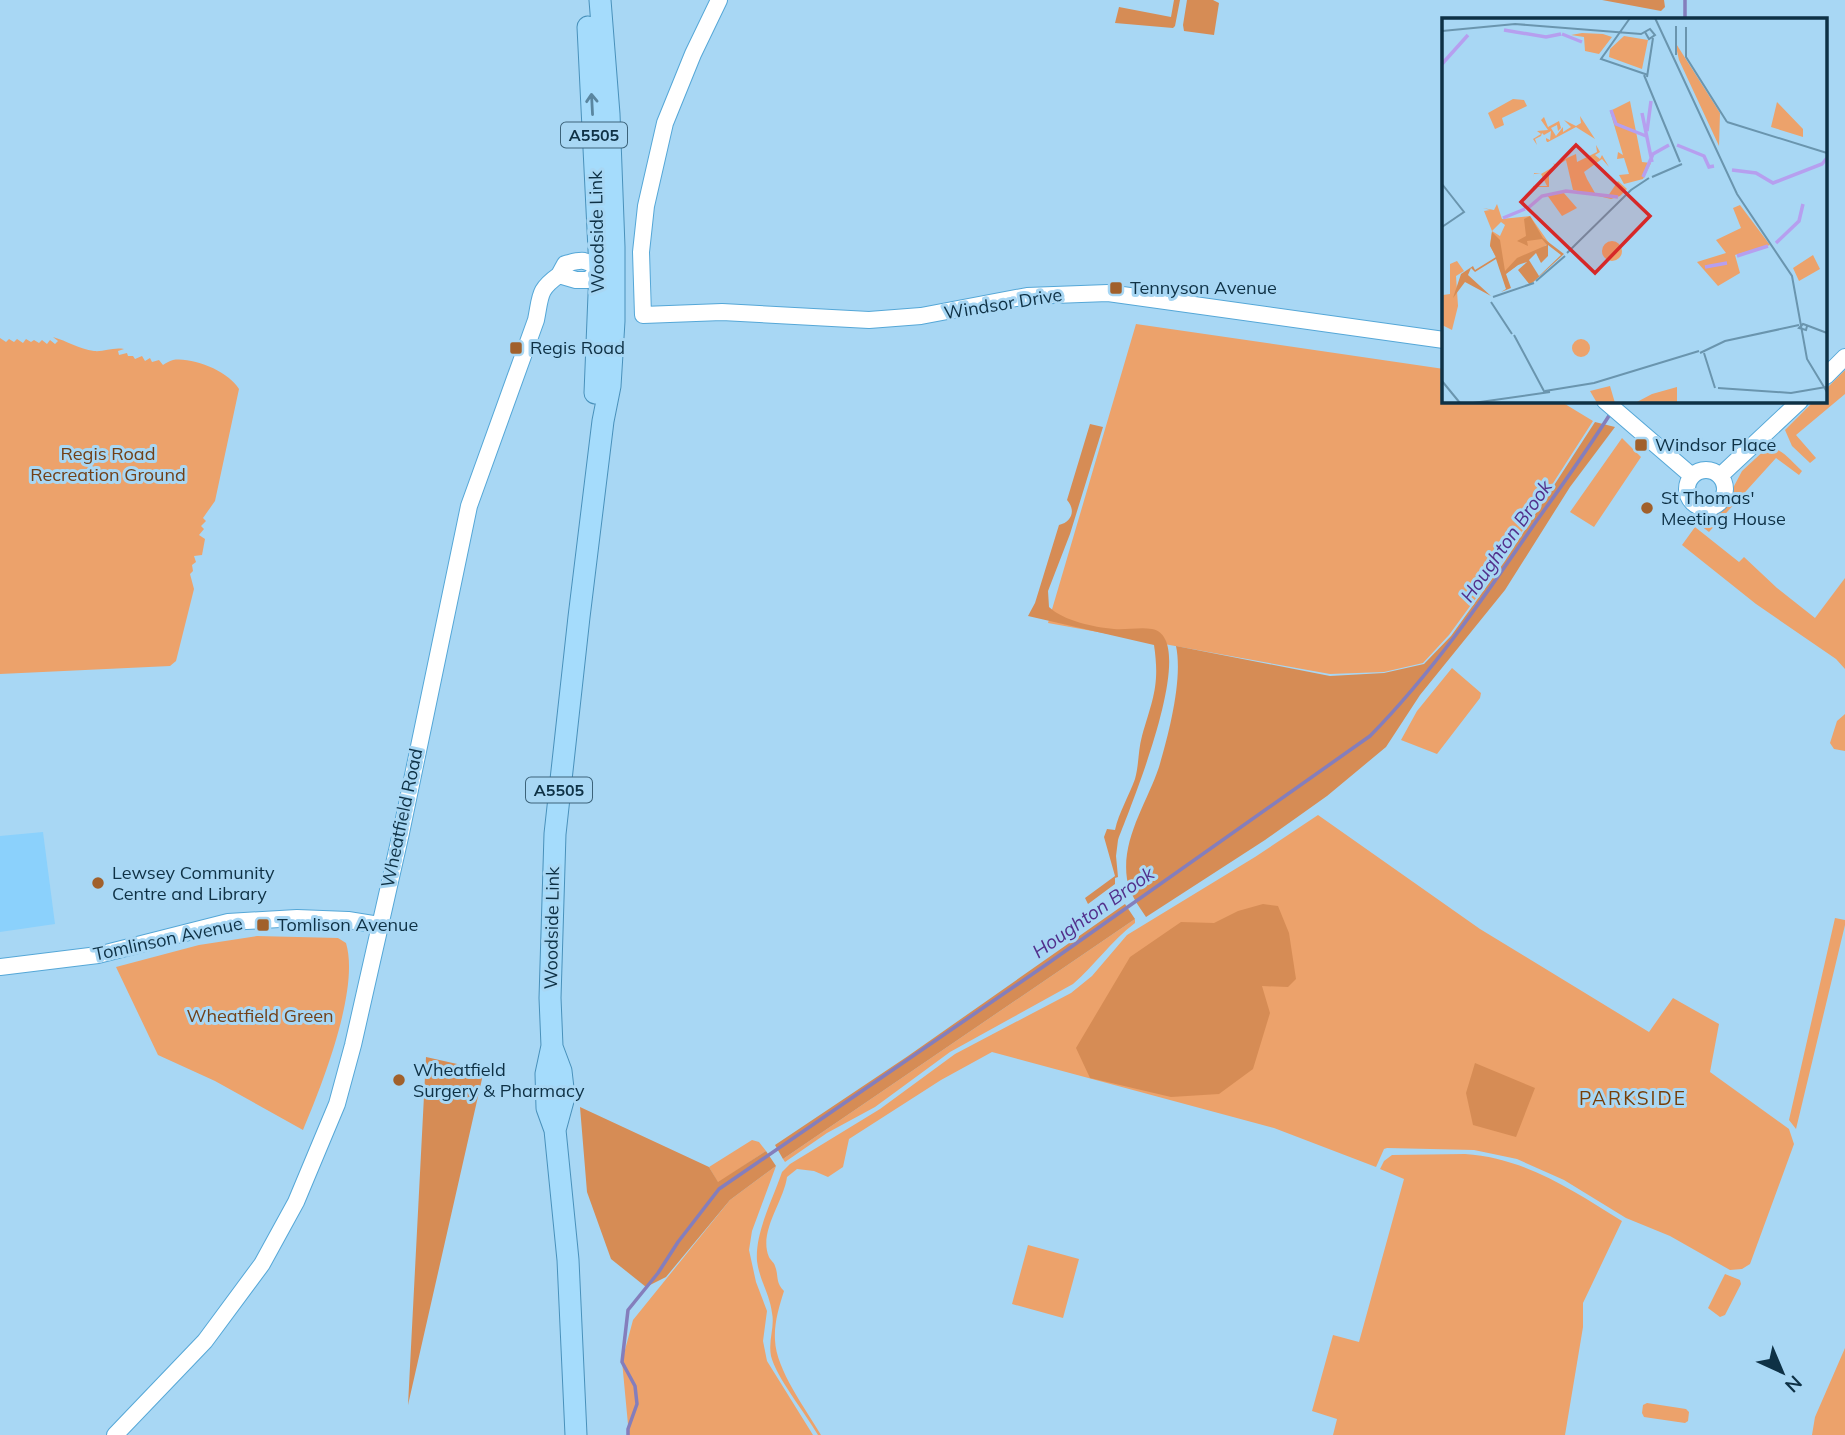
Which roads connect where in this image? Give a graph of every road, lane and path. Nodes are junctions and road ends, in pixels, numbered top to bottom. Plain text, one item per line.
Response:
1 (587, 0) edge
2 (600, 0) edge
3 (719, 0) edge
4 (607, 270) junction
5 (1442, 340) edge
6 (1845, 357) edge
7 (1828, 374) edge
8 (1606, 402) edge
9 (1799, 402) edge
10 (1692, 476) junction
11 (1720, 476) junction
12 (379, 925) junction
13 (0, 967) edge
14 (115, 1435) edge
15 (576, 1435) edge

4 -> 1 main road, Woodside Link / A5505
2 - 4 main road, Woodside Link / A5505
3 - 5 street, Windsor Drive
4 - 12 street, Wheatfield Road
4 - 15 main road, Woodside Link / A5505
6 - 7 street
8 - 10 street
9 - 11 street
10 - 11 street
10 - 11 street
12 - 13 street, Tomlinson Avenue
12 - 14 street, Wheatfield Road

